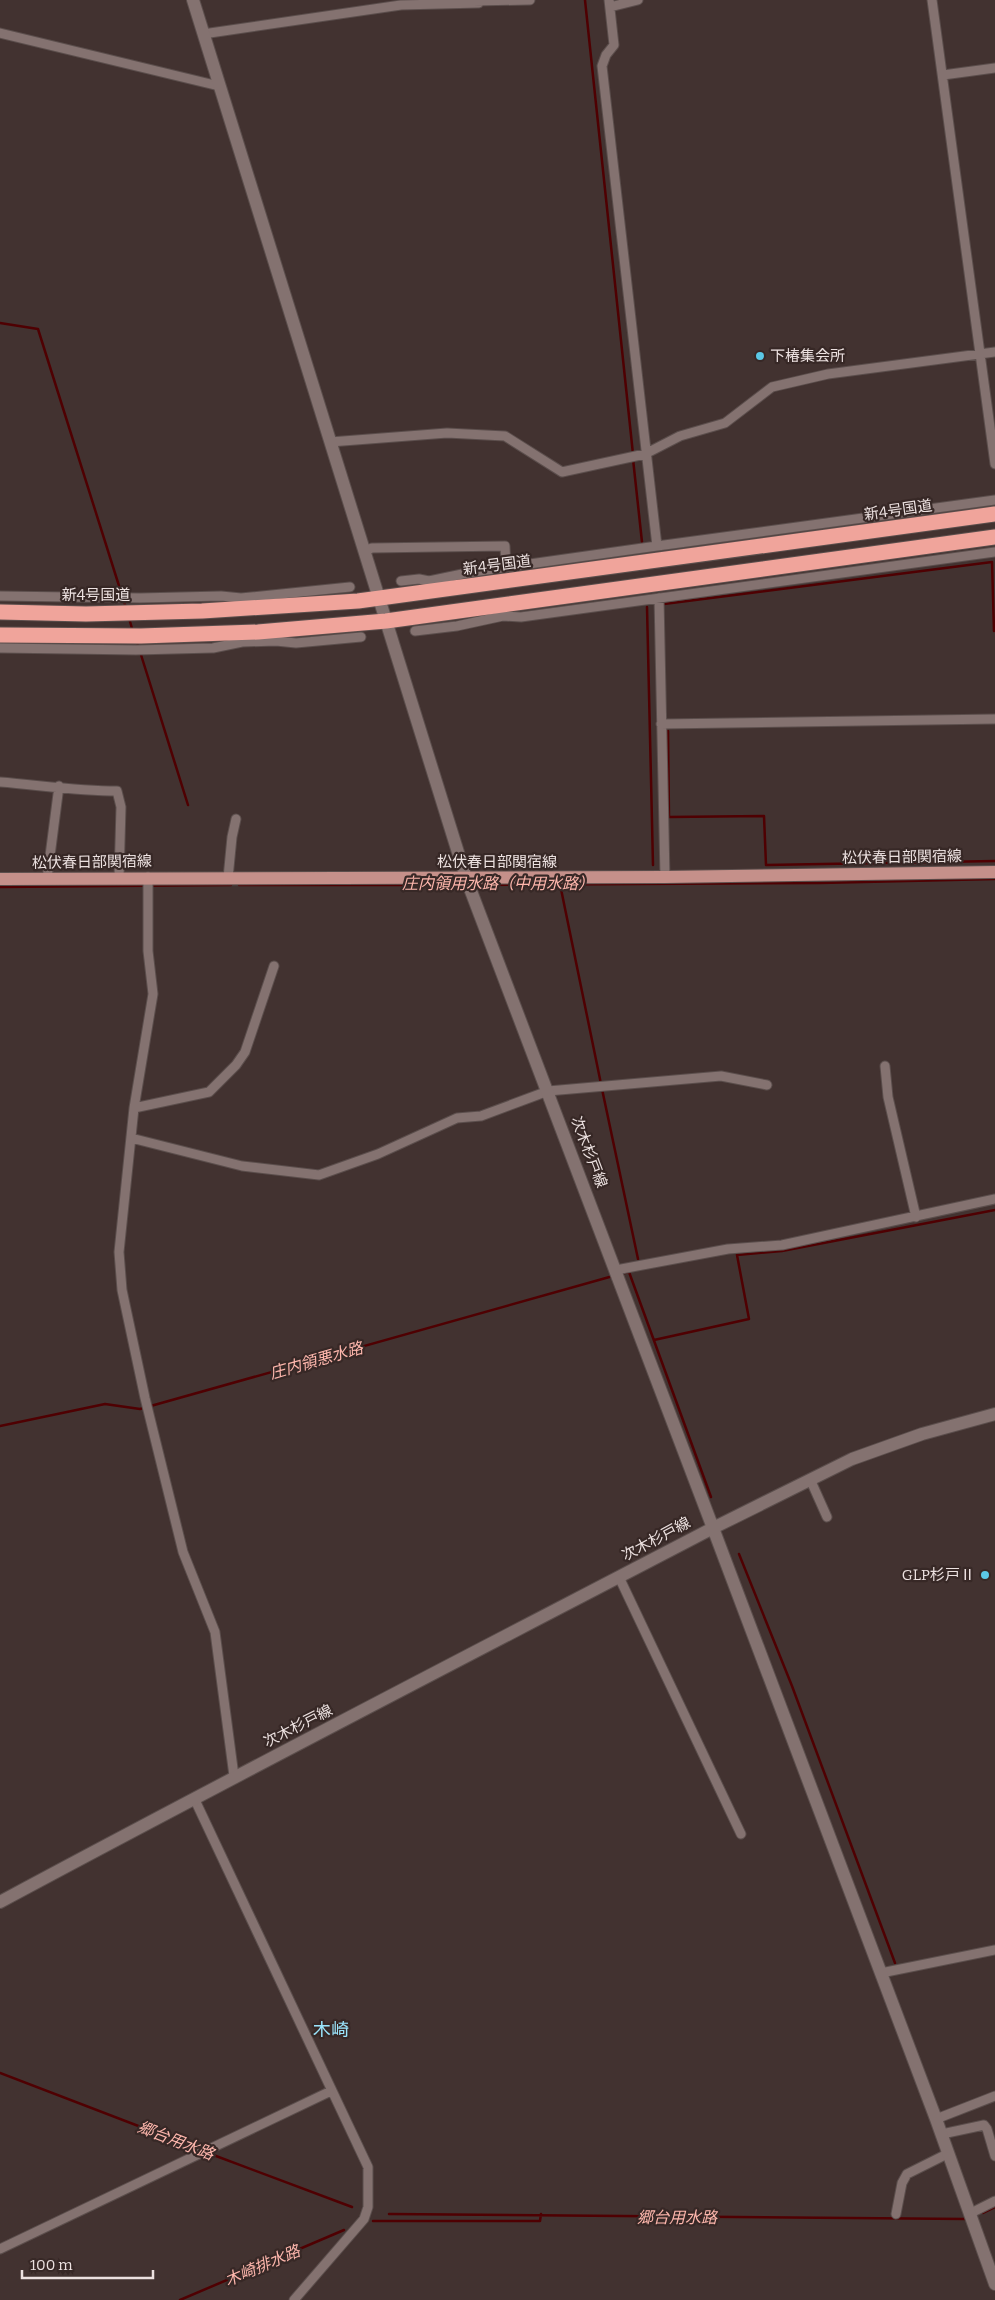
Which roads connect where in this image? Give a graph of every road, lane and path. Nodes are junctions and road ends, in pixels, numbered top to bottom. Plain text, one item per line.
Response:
1 (193, 0) edge
2 (467, 0) edge
3 (530, 0) edge
4 (638, 0) edge
5 (932, 0) edge
6 (479, 2) junction
7 (609, 4) edge
8 (0, 33) edge
9 (203, 34) junction
10 (995, 68) edge
11 (943, 75) junction
12 (219, 86) junction
13 (995, 352) edge
14 (980, 353) junction
15 (330, 442) junction
16 (646, 454) junction
17 (995, 464) edge
18 (995, 500) edge
19 (989, 510) edge
20 (995, 537) edge
21 (657, 546) junction
22 (364, 551) junction
23 (995, 552) edge
24 (506, 567) junction
25 (401, 581) dead end
26 (444, 584) junction
27 (350, 587) dead end
28 (0, 596) edge
29 (379, 598) junction
30 (659, 598) junction
31 (253, 603) junction
32 (0, 612) edge
33 (488, 613) junction
34 (386, 621) junction
35 (414, 632) dead end
36 (0, 635) edge
37 (259, 637) junction
38 (361, 637) dead end
39 (0, 648) edge
40 (995, 719) edge
41 (661, 724) junction
42 (0, 782) edge
43 (59, 786) junction
44 (236, 819) dead end
45 (995, 872) edge
46 (148, 877) junction
47 (665, 877) junction
48 (119, 878) junction
49 (228, 878) junction
50 (466, 878) junction
51 (0, 879) edge
52 (47, 879) junction
53 (274, 966) dead end
54 (885, 1066) dead end
55 (767, 1085) dead end
56 (548, 1091) junction
57 (134, 1108) junction
58 (131, 1138) junction
59 (995, 1200) edge
60 (916, 1217) junction
61 (616, 1270) junction
62 (995, 1414) edge
63 (810, 1479) junction
64 (827, 1517) dead end
65 (713, 1528) junction
66 (619, 1577) junction
67 (234, 1776) junction
68 (194, 1798) junction
69 (741, 1834) dead end
70 (0, 1902) edge
71 (995, 1950) edge
72 (881, 1973) junction
73 (331, 2091) junction
74 (995, 2096) edge
75 (936, 2119) junction
76 (942, 2134) junction
77 (949, 2153) junction
78 (995, 2156) edge
79 (995, 2201) edge
80 (971, 2213) junction
81 (896, 2214) dead end
82 (0, 2249) edge
83 (995, 2284) edge
84 (294, 2300) edge

1 - 9 street, 次木杉戸線
2 - 6 street
3 - 6 street
4 - 7 street
5 - 11 street
6 - 9 street
7 - 16 street
8 - 12 street
9 - 12 street, 次木杉戸線
10 - 11 street
11 - 14 street
12 - 15 street, 次木杉戸線
13 - 14 street
14 - 16 street
14 - 17 street
15 - 16 street
15 - 22 street, 次木杉戸線
16 - 21 street
18 - 19 street
19 - 21 street
19 - 26 highway, 新4号国道
20 - 33 highway
21 - 24 street
22 - 24 street
22 - 29 street, 次木杉戸線
23 - 30 street
24 - 26 street
25 - 26 street
26 - 29 highway, 新4号国道
27 - 31 street
28 - 31 street
29 - 31 highway, 新4号国道
29 - 34 street, 次木杉戸線
30 - 33 street
30 - 41 street
31 - 32 highway, 新4号国道
33 - 34 highway
33 - 35 street
34 - 37 highway
34 - 50 street, 次木杉戸線
36 - 37 highway
37 - 38 street
37 - 39 street
40 - 41 street
41 - 47 street
42 - 43 street
43 - 48 street
43 - 52 street
44 - 49 street
45 - 47 main road, 松伏春日部関宿線
46 - 48 main road, 松伏春日部関宿線
46 - 49 main road, 松伏春日部関宿線
46 - 57 street
47 - 50 main road, 松伏春日部関宿線
48 - 52 main road, 松伏春日部関宿線
49 - 50 main road, 松伏春日部関宿線
50 - 56 street, 次木杉戸線
51 - 52 main road, 松伏春日部関宿線
53 - 57 street
54 - 60 street
55 - 56 street
56 - 58 street
56 - 61 street, 次木杉戸線
57 - 58 street
58 - 67 street
59 - 60 street
60 - 61 street
61 - 65 street, 次木杉戸線
62 - 63 street
63 - 64 street
63 - 65 street
65 - 66 street, 次木杉戸線
65 - 72 street
66 - 67 street, 次木杉戸線
66 - 69 street
67 - 68 street, 次木杉戸線
68 - 70 street, 次木杉戸線
68 - 73 street
71 - 72 street
72 - 75 street
73 - 82 street
73 - 84 street
74 - 75 street
75 - 76 street
76 - 77 street
76 - 78 street
77 - 80 street
77 - 81 street
79 - 80 street
80 - 83 street

